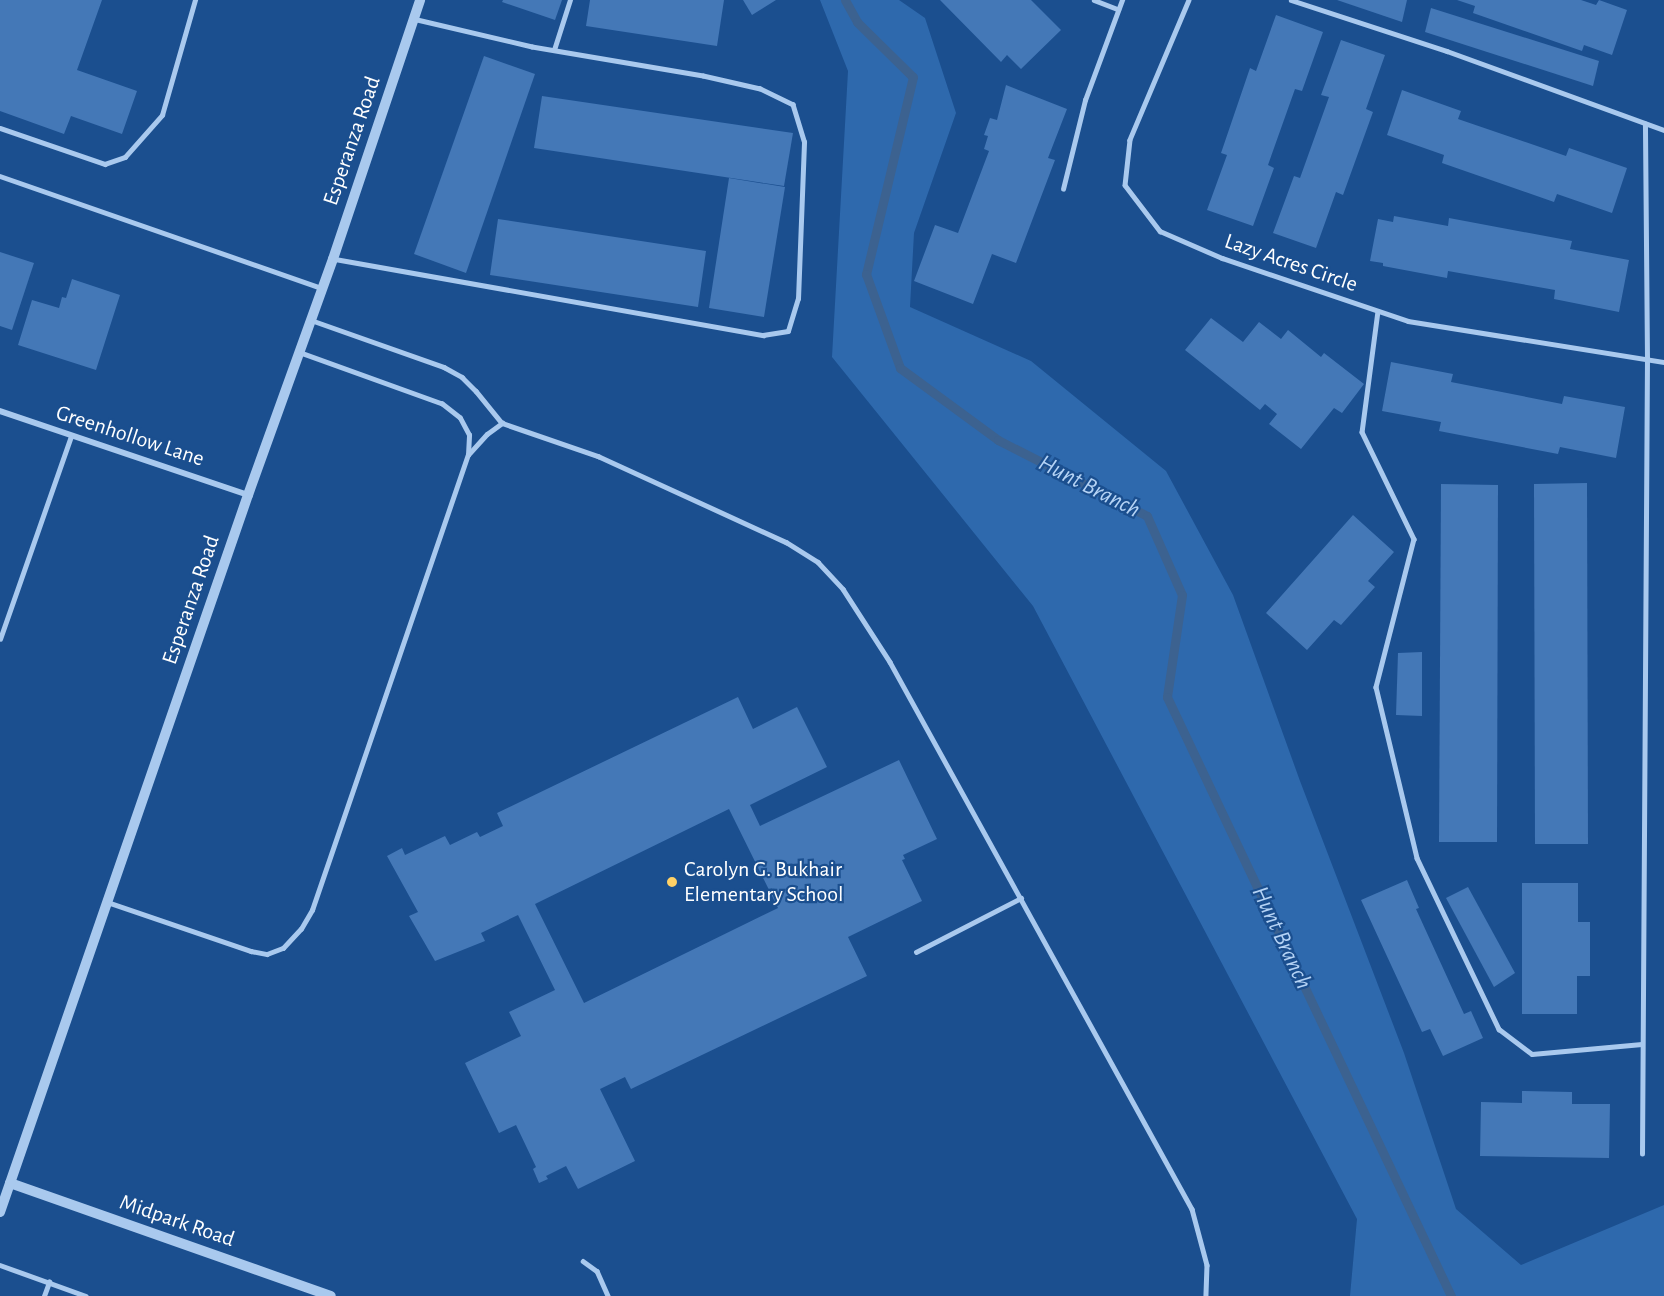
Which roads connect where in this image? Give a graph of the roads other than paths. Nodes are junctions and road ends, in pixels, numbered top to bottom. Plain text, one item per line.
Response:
1 (195, 0) edge
2 (420, 0) edge
3 (570, 0) edge
4 (1094, 0) edge
5 (1122, 0) edge
6 (1189, 0) edge
7 (1291, 0) edge
8 (1118, 9) junction
9 (413, 19) junction
10 (554, 50) junction
11 (1645, 124) junction
12 (0, 128) edge
13 (1664, 130) edge
14 (0, 176) edge
15 (1063, 189) dead end
16 (333, 258) junction
17 (322, 288) junction
18 (1378, 311) junction
19 (311, 320) junction
20 (300, 353) junction
21 (1647, 359) junction
22 (1664, 362) edge
23 (0, 411) edge
24 (502, 423) junction
25 (71, 436) junction
26 (468, 455) junction
27 (248, 495) junction
28 (0, 639) edge
29 (1021, 898) junction
30 (107, 902) junction
31 (916, 952) dead end
32 (1642, 1044) junction
33 (1642, 1154) dead end
34 (10, 1183) junction
35 (0, 1212) edge
36 (583, 1261) dead end
37 (0, 1265) edge
38 (49, 1282) junction
39 (44, 1296) edge
40 (86, 1296) edge
41 (331, 1296) edge
42 (608, 1296) edge
43 (1206, 1296) edge

1 - 12 lane
2 - 9 street, Esperanza Road
3 - 10 lane
4 - 8 lane
5 - 8 lane
6 - 18 lane, Lazy Acres Circle
7 - 11 lane
8 - 15 lane
9 - 10 lane
9 - 16 street, Esperanza Road
10 - 16 lane
11 - 13 lane
11 - 21 lane
14 - 17 lane
16 - 17 street, Esperanza Road
17 - 19 street, Esperanza Road
18 - 21 lane, Lazy Acres Circle
18 - 32 lane
19 - 20 street, Esperanza Road
19 - 24 lane
20 - 26 lane
20 - 27 street, Esperanza Road
21 - 22 lane, Lazy Acres Circle
21 - 32 lane
23 - 25 street, Greenhollow Lane
24 - 26 lane
24 - 29 lane
25 - 27 street, Greenhollow Lane
25 - 28 lane
26 - 30 lane
27 - 30 street, Esperanza Road
29 - 31 lane
29 - 43 lane
30 - 34 street, Esperanza Road
32 - 33 lane
34 - 35 street, Esperanza Road
34 - 41 street, Midpark Road
36 - 42 lane
37 - 38 lane
38 - 39 lane
38 - 40 lane

